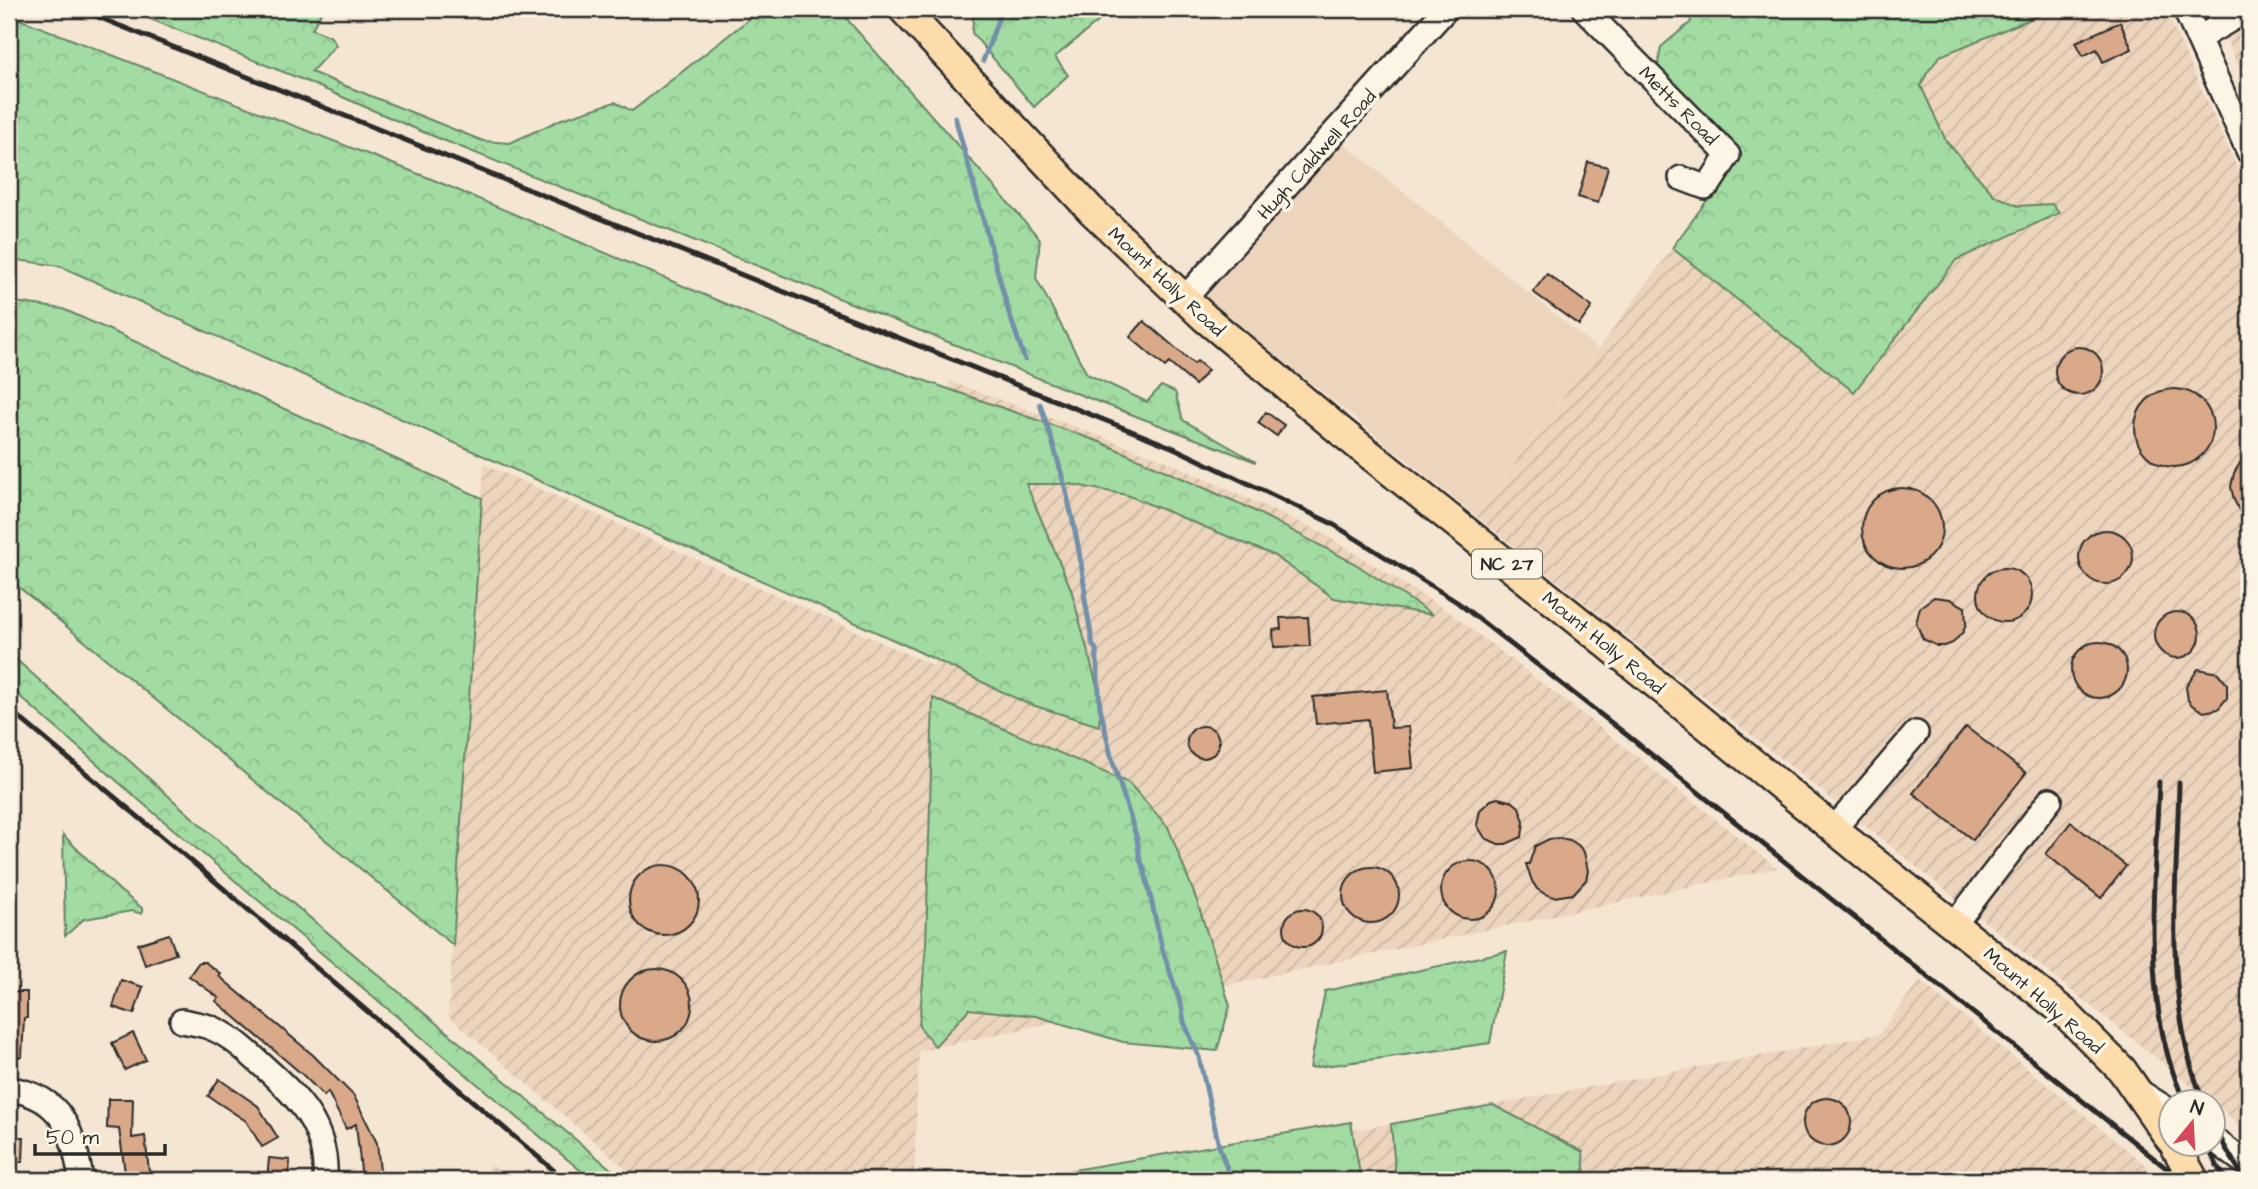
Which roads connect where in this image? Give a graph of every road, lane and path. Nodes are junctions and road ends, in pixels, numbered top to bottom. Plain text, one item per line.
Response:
1 (903, 9) edge
2 (1446, 9) edge
3 (1584, 9) edge
4 (2185, 9) edge
5 (2249, 9) edge
6 (2199, 38) junction
7 (2249, 152) edge
8 (1681, 178) dead end
9 (1184, 299) junction
10 (1916, 733) dead end
11 (2050, 800) dead end
12 (1834, 829) junction
13 (1954, 925) junction
14 (182, 1021) dead end
15 (9, 1089) edge
16 (2137, 1090) junction
17 (2156, 1102) edge
18 (2156, 1117) edge
19 (2226, 1148) edge
20 (2182, 1158) edge
21 (2249, 1166) edge
22 (81, 1180) edge
23 (325, 1180) edge
24 (2194, 1180) edge

1 - 9 main road, Mount Holly Road / NC 27
2 - 9 street, Hugh Caldwell Road
3 - 8 street, Metts Road
4 - 6 street
5 - 6 street
6 - 7 street
9 - 12 main road, Mount Holly Road / NC 27
10 - 12 street
11 - 13 street
12 - 13 main road, Mount Holly Road / NC 27
13 - 16 main road, Mount Holly Road / NC 27
14 - 23 street
15 - 22 street
16 - 17 street, Mount Holly Road
16 - 18 main road, NC 27
19 - 21 street
20 - 24 main road

